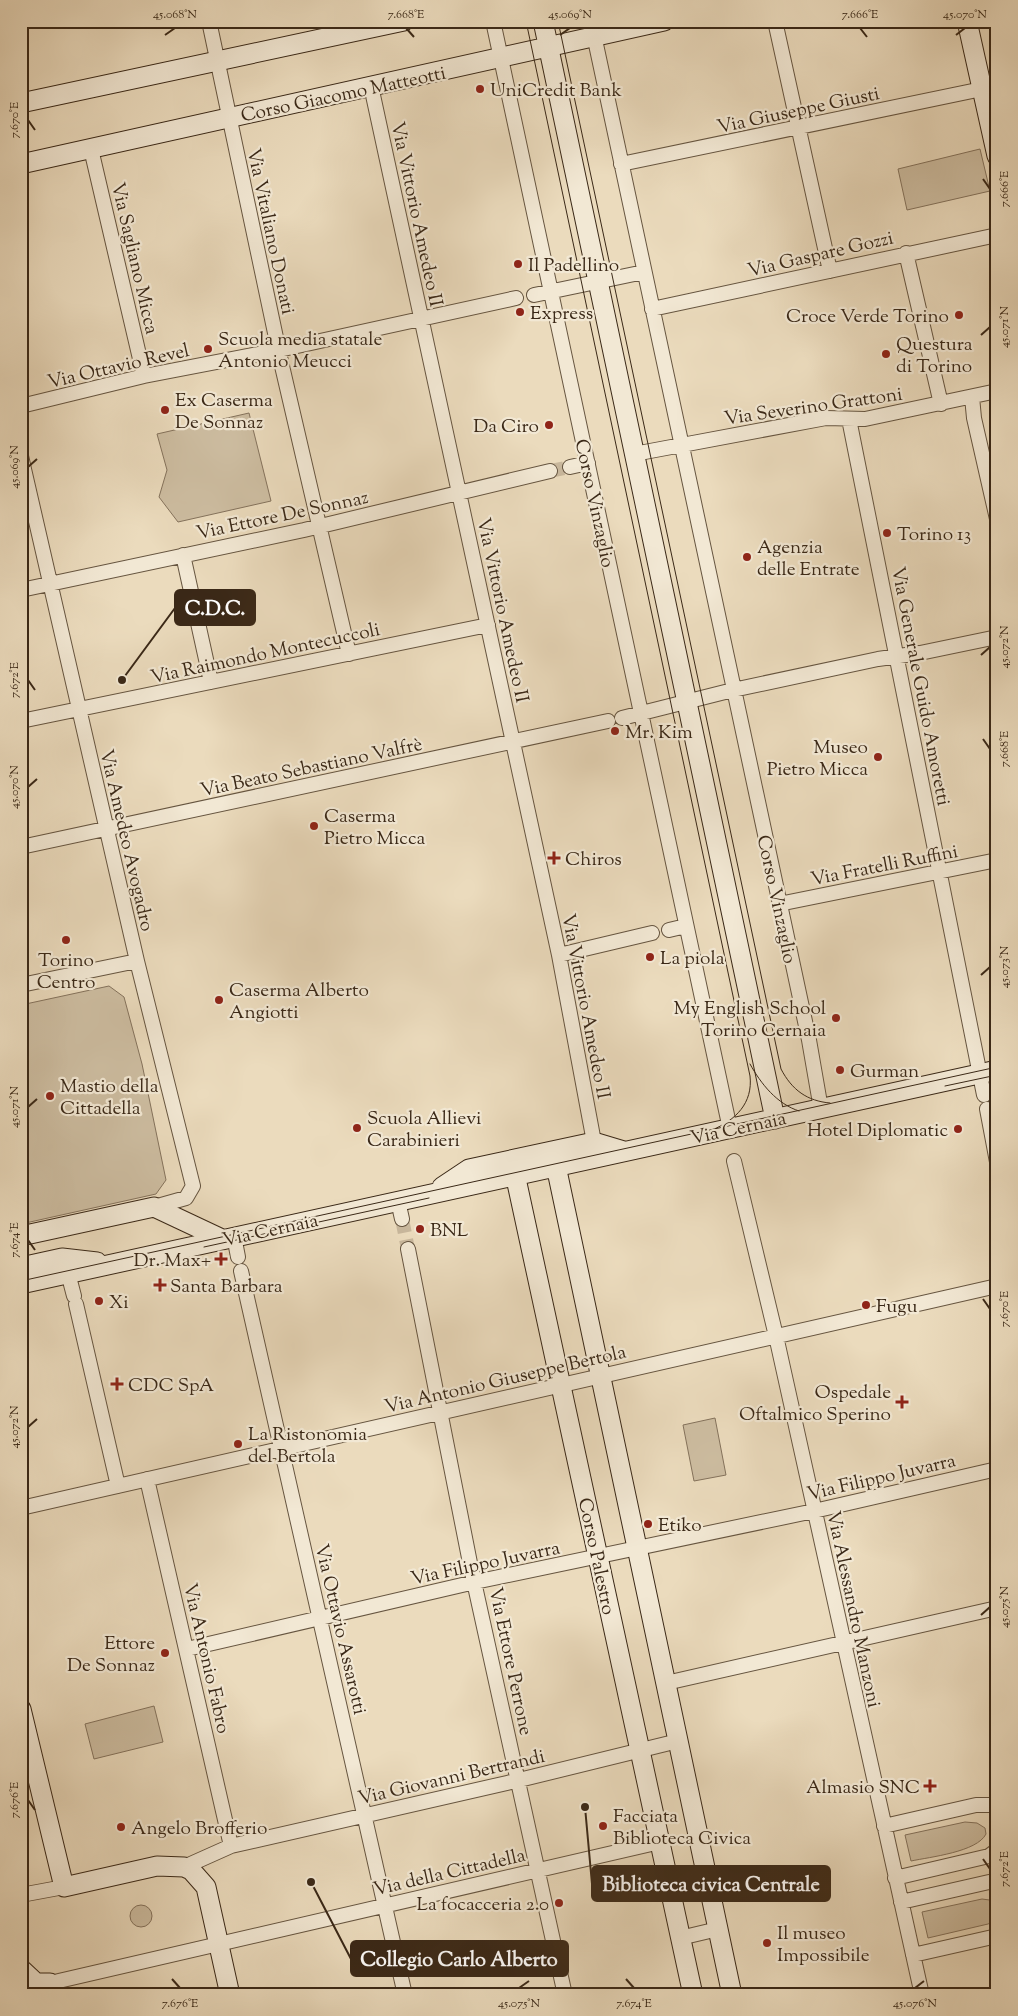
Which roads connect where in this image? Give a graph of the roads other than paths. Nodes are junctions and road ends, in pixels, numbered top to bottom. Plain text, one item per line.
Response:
1 (209, 21) edge
2 (404, 21) edge
3 (493, 21) edge
4 (543, 21) edge
5 (664, 21) edge
6 (776, 21) edge
7 (967, 21) edge
8 (592, 29) edge
9 (548, 47) junction
10 (501, 58) junction
11 (218, 62) junction
12 (371, 86) junction
13 (982, 89) junction
14 (21, 103) edge
15 (228, 118) junction
16 (798, 128) junction
17 (91, 148) junction
18 (997, 156) edge
19 (21, 164) edge
20 (621, 164) junction
21 (997, 235) edge
22 (906, 253) junction
23 (830, 271) junction
24 (644, 272) junction
25 (598, 282) junction
26 (551, 291) junction
27 (534, 295) dead end
28 (516, 298) dead end
29 (652, 309) junction
30 (422, 318) junction
31 (279, 350) junction
32 (144, 376) junction
33 (997, 391) edge
34 (972, 397) junction
35 (940, 404) junction
36 (21, 406) edge
37 (849, 419) junction
38 (681, 445) junction
39 (634, 454) junction
40 (21, 456) edge
41 (588, 463) junction
42 (570, 467) tunnel mouth
43 (550, 471) tunnel mouth
44 (459, 493) junction
45 (997, 519) edge
46 (320, 526) junction
47 (183, 555) junction
48 (51, 584) junction
49 (21, 590) edge
50 (488, 625) junction
51 (997, 638) edge
52 (349, 654) junction
53 (896, 656) junction
54 (210, 682) junction
55 (733, 690) junction
56 (687, 702) junction
57 (79, 709) junction
58 (641, 714) junction
59 (622, 718) dead end
60 (21, 721) edge
61 (608, 721) dead end
62 (513, 742) junction
63 (106, 829) junction
64 (21, 847) edge
65 (997, 860) edge
66 (940, 873) junction
67 (779, 904) junction
68 (686, 926) junction
69 (669, 930) dead end
70 (652, 933) dead end
71 (559, 954) junction
72 (137, 961) junction
73 (21, 985) edge
74 (988, 1072) edge
75 (984, 1095) dead end
76 (821, 1109) junction
77 (987, 1110) dead end
78 (775, 1119) junction
79 (730, 1129) junction
80 (594, 1142) junction
81 (626, 1152) junction
82 (734, 1161) dead end
83 (997, 1162) edge
84 (556, 1166) junction
85 (516, 1174) junction
86 (430, 1194) junction
87 (154, 1207) junction
88 (21, 1236) edge
89 (228, 1238) junction
90 (408, 1249) tunnel mouth
91 (110, 1264) junction
92 (21, 1267) edge
93 (68, 1274) junction
94 (21, 1284) edge
95 (997, 1286) edge
96 (777, 1340) junction
97 (601, 1377) junction
98 (561, 1385) junction
99 (439, 1412) junction
100 (281, 1447) junction
101 (997, 1469) edge
102 (147, 1479) junction
103 (118, 1486) junction
104 (21, 1508) edge
105 (814, 1511) junction
106 (637, 1548) junction
107 (598, 1556) junction
108 (476, 1582) junction
109 (997, 1608) edge
110 (320, 1618) junction
111 (844, 1644) junction
112 (187, 1649) junction
113 (666, 1683) junction
114 (21, 1709) edge
115 (678, 1741) junction
116 (640, 1752) junction
117 (519, 1780) junction
118 (997, 1805) edge
119 (364, 1815) junction
120 (884, 1826) junction
121 (660, 1842) junction
122 (231, 1846) junction
123 (997, 1850) edge
124 (184, 1867) junction
125 (538, 1870) junction
126 (997, 1883) edge
127 (64, 1887) junction
128 (898, 1890) junction
129 (21, 1895) edge
130 (385, 1904) junction
131 (718, 1929) junction
132 (997, 1936) edge
133 (680, 1938) junction
134 (218, 1944) junction
135 (913, 1955) junction
136 (21, 1969) edge
137 (51, 1989) edge
138 (230, 1995) edge
139 (405, 1995) edge
140 (566, 1995) edge
141 (693, 1995) edge
142 (732, 1995) edge
143 (922, 1995) edge

1 - 11 street, Via Vitaliano Donati
2 - 11 street
3 - 10 street, Corso Vinzaglio
4 - 9 street
5 - 8 street, Corso Giacomo Matteotti
6 - 16 street
7 - 13 street
8 - 9 street, Corso Giacomo Matteotti
8 - 20 street, Corso Vinzaglio
9 - 10 street, Corso Giacomo Matteotti
9 - 25 street
10 - 12 street, Corso Giacomo Matteotti
10 - 26 street, Corso Vinzaglio
11 - 14 street
11 - 15 street, Via Vitaliano Donati
12 - 15 street, Corso Giacomo Matteotti
12 - 30 street, Via Vittorio Amedeo II
13 - 16 street, Via Giuseppe Giusti
13 - 18 street
15 - 17 street, Corso Giacomo Matteotti
15 - 31 street, Via Vitaliano Donati
16 - 20 street, Via Giuseppe Giusti
16 - 23 street
17 - 19 street, Corso Giacomo Matteotti
17 - 32 street, Via Sagliano Micca
20 - 24 street, Corso Vinzaglio
21 - 22 street, Via Gaspare Gozzi
22 - 23 street, Via Gaspare Gozzi
22 - 35 street
23 - 29 street, Via Gaspare Gozzi
24 - 25 street
24 - 29 street, Corso Vinzaglio
25 - 26 street
25 - 39 street
26 - 27 street
26 - 41 street, Corso Vinzaglio
28 - 30 street, Via Ottavio Revel
29 - 38 street, Corso Vinzaglio
30 - 31 street, Via Ottavio Revel
30 - 44 street, Via Vittorio Amedeo II
31 - 32 street, Via Ottavio Revel
31 - 46 street, Via Vitaliano Donati
32 - 36 street, Via Ottavio Revel
33 - 34 street, Via Severino Grattoni
34 - 35 street, Via Severino Grattoni
34 - 45 street
35 - 37 street, Via Severino Grattoni
37 - 38 street, Via Severino Grattoni
37 - 53 street, Via Generale Guido Amoretti
38 - 39 street, Via Severino Grattoni
38 - 55 street, Corso Vinzaglio
39 - 56 street
40 - 48 street, Via Amedeo Avogadro
41 - 42 street
41 - 58 street, Corso Vinzaglio
43 - 44 street, Via Ettore De Sonnaz
44 - 46 street, Via Ettore De Sonnaz
44 - 50 street, Via Vittorio Amedeo II
46 - 47 street, Via Ettore De Sonnaz
46 - 52 street, Via Vitaliano Donati
47 - 48 street, Via Ettore De Sonnaz
47 - 54 street
48 - 49 street, Via Ettore De Sonnaz
48 - 57 street, Via Amedeo Avogadro
50 - 52 street, Via Raimondo Montecuccoli
50 - 62 street, Via Vittorio Amedeo II
51 - 53 street
52 - 54 street, Via Raimondo Montecuccoli
53 - 55 street
53 - 66 street, Via Generale Guido Amoretti
54 - 57 street, Via Raimondo Montecuccoli
55 - 56 street
55 - 67 street, Corso Vinzaglio
56 - 58 street
56 - 78 street
57 - 60 street, Via Raimondo Montecuccoli
57 - 63 street, Via Amedeo Avogadro
58 - 59 street
58 - 68 street, Corso Vinzaglio
61 - 62 street, Via Beato Sebastiano Valfrè
62 - 63 street, Via Beato Sebastiano Valfrè
62 - 71 street, Via Vittorio Amedeo II
63 - 64 street, Via Beato Sebastiano Valfrè
63 - 72 street, Via Amedeo Avogadro
65 - 66 street, Via Fratelli Ruffini
66 - 67 street, Via Fratelli Ruffini
66 - 74 street, Via Generale Guido Amoretti
67 - 76 street, Corso Vinzaglio
68 - 69 street
68 - 79 street, Corso Vinzaglio
70 - 71 street
71 - 80 street, Via Vittorio Amedeo II
72 - 73 street
72 - 87 street, Via Amedeo Avogadro
74 - 75 street, Via Generale Guido Amoretti
74 - 76 street, Via Cernaia
76 - 78 street, Via Cernaia
77 - 83 street
78 - 79 street, Via Cernaia
79 - 81 street, Via Cernaia
80 - 81 street, Via Cernaia
80 - 86 street, Via Cernaia
81 - 84 street, Via Cernaia
82 - 96 street, Via Alessandro Manzoni
84 - 85 street, Via Cernaia
84 - 97 street
85 - 86 street, Via Cernaia
85 - 98 street, Corso Palestro
86 - 89 street, Via Cernaia
87 - 88 street
87 - 89 street
89 - 91 street, Via Cernaia
89 - 100 street, Via Ottavio Assarotti
90 - 99 street, Via Ettore Perrone
91 - 92 street, Via Cernaia
91 - 93 street, Via Cernaia
93 - 94 street, Via Cernaia
93 - 103 street
95 - 96 street, Via Antonio Giuseppe Bertola
96 - 97 street, Via Antonio Giuseppe Bertola
96 - 105 street, Via Alessandro Manzoni
97 - 98 street, Via Antonio Giuseppe Bertola
97 - 106 street
98 - 99 street, Via Antonio Giuseppe Bertola
98 - 107 street, Corso Palestro
99 - 100 street, Via Antonio Giuseppe Bertola
99 - 108 street, Via Ettore Perrone
100 - 102 street, Via Antonio Giuseppe Bertola
100 - 110 street, Via Ottavio Assarotti
101 - 105 street, Via Filippo Juvarra
102 - 103 street, Via Antonio Giuseppe Bertola
102 - 112 street, Via Antonio Fabro
103 - 104 street, Via Antonio Giuseppe Bertola
105 - 106 street, Via Filippo Juvarra
105 - 111 street, Via Alessandro Manzoni
106 - 107 street, Via Filippo Juvarra
106 - 113 street
107 - 108 street, Via Filippo Juvarra
107 - 116 street, Corso Palestro
108 - 110 street, Via Filippo Juvarra
108 - 117 street, Via Ettore Perrone
109 - 111 street
110 - 112 street, Via Filippo Juvarra
110 - 119 street, Via Ottavio Assarotti
111 - 113 street
111 - 120 street, Via Alessandro Manzoni
112 - 122 street, Via Antonio Fabro
113 - 115 street
114 - 127 street
115 - 116 street, Via Giovanni Bertrandi
115 - 131 street
116 - 117 street, Via Giovanni Bertrandi
116 - 121 street, Corso Palestro
117 - 119 street, Via Giovanni Bertrandi
117 - 125 street, Via Ettore Perrone
118 - 120 street
119 - 122 street, Via Giovanni Bertrandi
119 - 130 street, Via Ottavio Assarotti
120 - 128 street, Via Alessandro Manzoni
121 - 125 street, Via della Cittadella
121 - 133 street, Corso Palestro
122 - 124 street, Via Giovanni Bertrandi
123 - 128 street
124 - 127 street
124 - 134 street
125 - 130 street, Via della Cittadella
125 - 140 street, Via Ettore Perrone
126 - 128 street
127 - 129 street
128 - 135 street, Via Alessandro Manzoni
130 - 134 street, Via della Cittadella
130 - 139 street, Via Ottavio Assarotti
131 - 133 street
131 - 142 street
132 - 135 street
133 - 141 street, Corso Palestro
134 - 137 street, Via della Cittadella
134 - 138 street
135 - 143 street, Via Alessandro Manzoni
136 - 137 street

